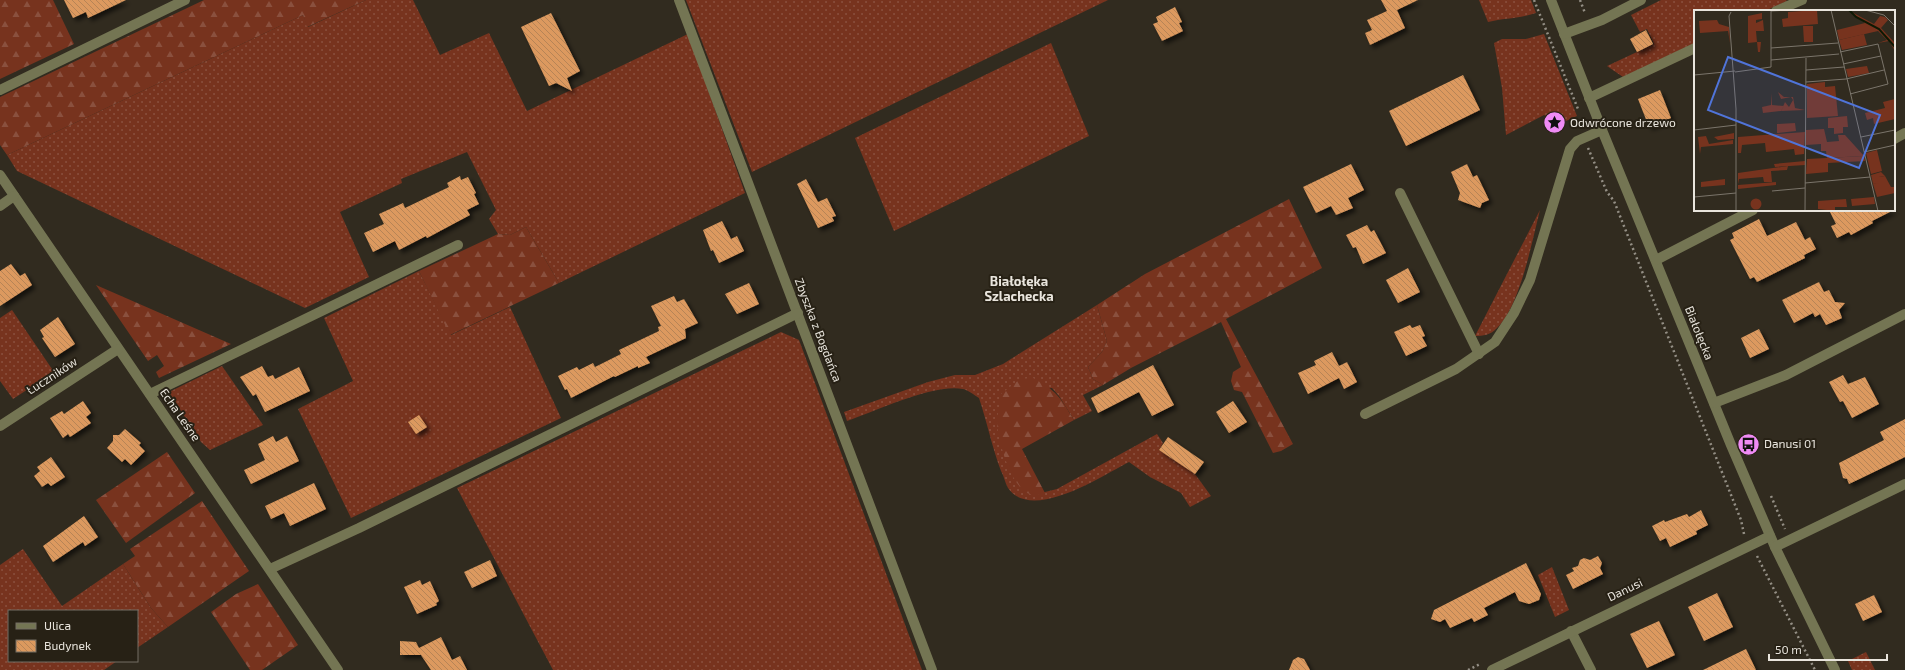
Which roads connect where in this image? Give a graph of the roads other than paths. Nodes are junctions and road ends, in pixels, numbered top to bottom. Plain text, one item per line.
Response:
1 (184, 0) edge
2 (679, 0) edge
3 (1551, 0) edge
4 (1641, 0) edge
5 (1802, 0) edge
6 (1778, 10) edge
7 (1564, 34) junction
8 (1694, 48) edge
9 (0, 90) edge
10 (1589, 98) junction
11 (1602, 130) junction
12 (1905, 133) edge
13 (1895, 138) edge
14 (0, 176) edge
15 (1400, 193) dead end
16 (14, 196) junction
17 (0, 206) edge
18 (1751, 211) edge
19 (458, 245) dead end
20 (1656, 260) junction
21 (798, 313) junction
22 (1905, 314) edge
23 (118, 349) junction
24 (1480, 354) junction
25 (150, 394) junction
26 (1714, 403) junction
27 (1365, 414) dead end
28 (0, 426) edge
29 (1905, 484) edge
30 (1770, 536) junction
31 (1775, 547) junction
32 (270, 569) junction
33 (1571, 631) junction
34 (338, 670) edge
35 (932, 670) edge
36 (1492, 670) edge
37 (1591, 670) edge
38 (1835, 670) edge

1 - 9 street
2 - 21 street, Zbyszka z Bogdańca
3 - 7 street, Białołęcka
4 - 7 street
5 - 6 street
7 - 10 street, Białołęcka
8 - 10 street
10 - 11 street, Białołęcka
11 - 20 street, Białołęcka
11 - 24 street
12 - 13 street
14 - 16 street, Echa Leśne
15 - 24 street
16 - 17 street
16 - 23 street, Echa Leśne
18 - 20 street
19 - 25 street
20 - 26 street, Białołęcka
21 - 32 street
21 - 35 street, Zbyszka z Bogdańca
22 - 26 street
23 - 25 street, Echa Leśne
23 - 28 street, Łuczników
24 - 27 street
25 - 32 street, Echa Leśne
26 - 30 street, Białołęcka
29 - 31 street
30 - 31 street, Białołęcka
30 - 33 street, Danusi
31 - 38 street, Białołęcka
32 - 34 street, Echa Leśne
33 - 36 street, Danusi
33 - 37 street

